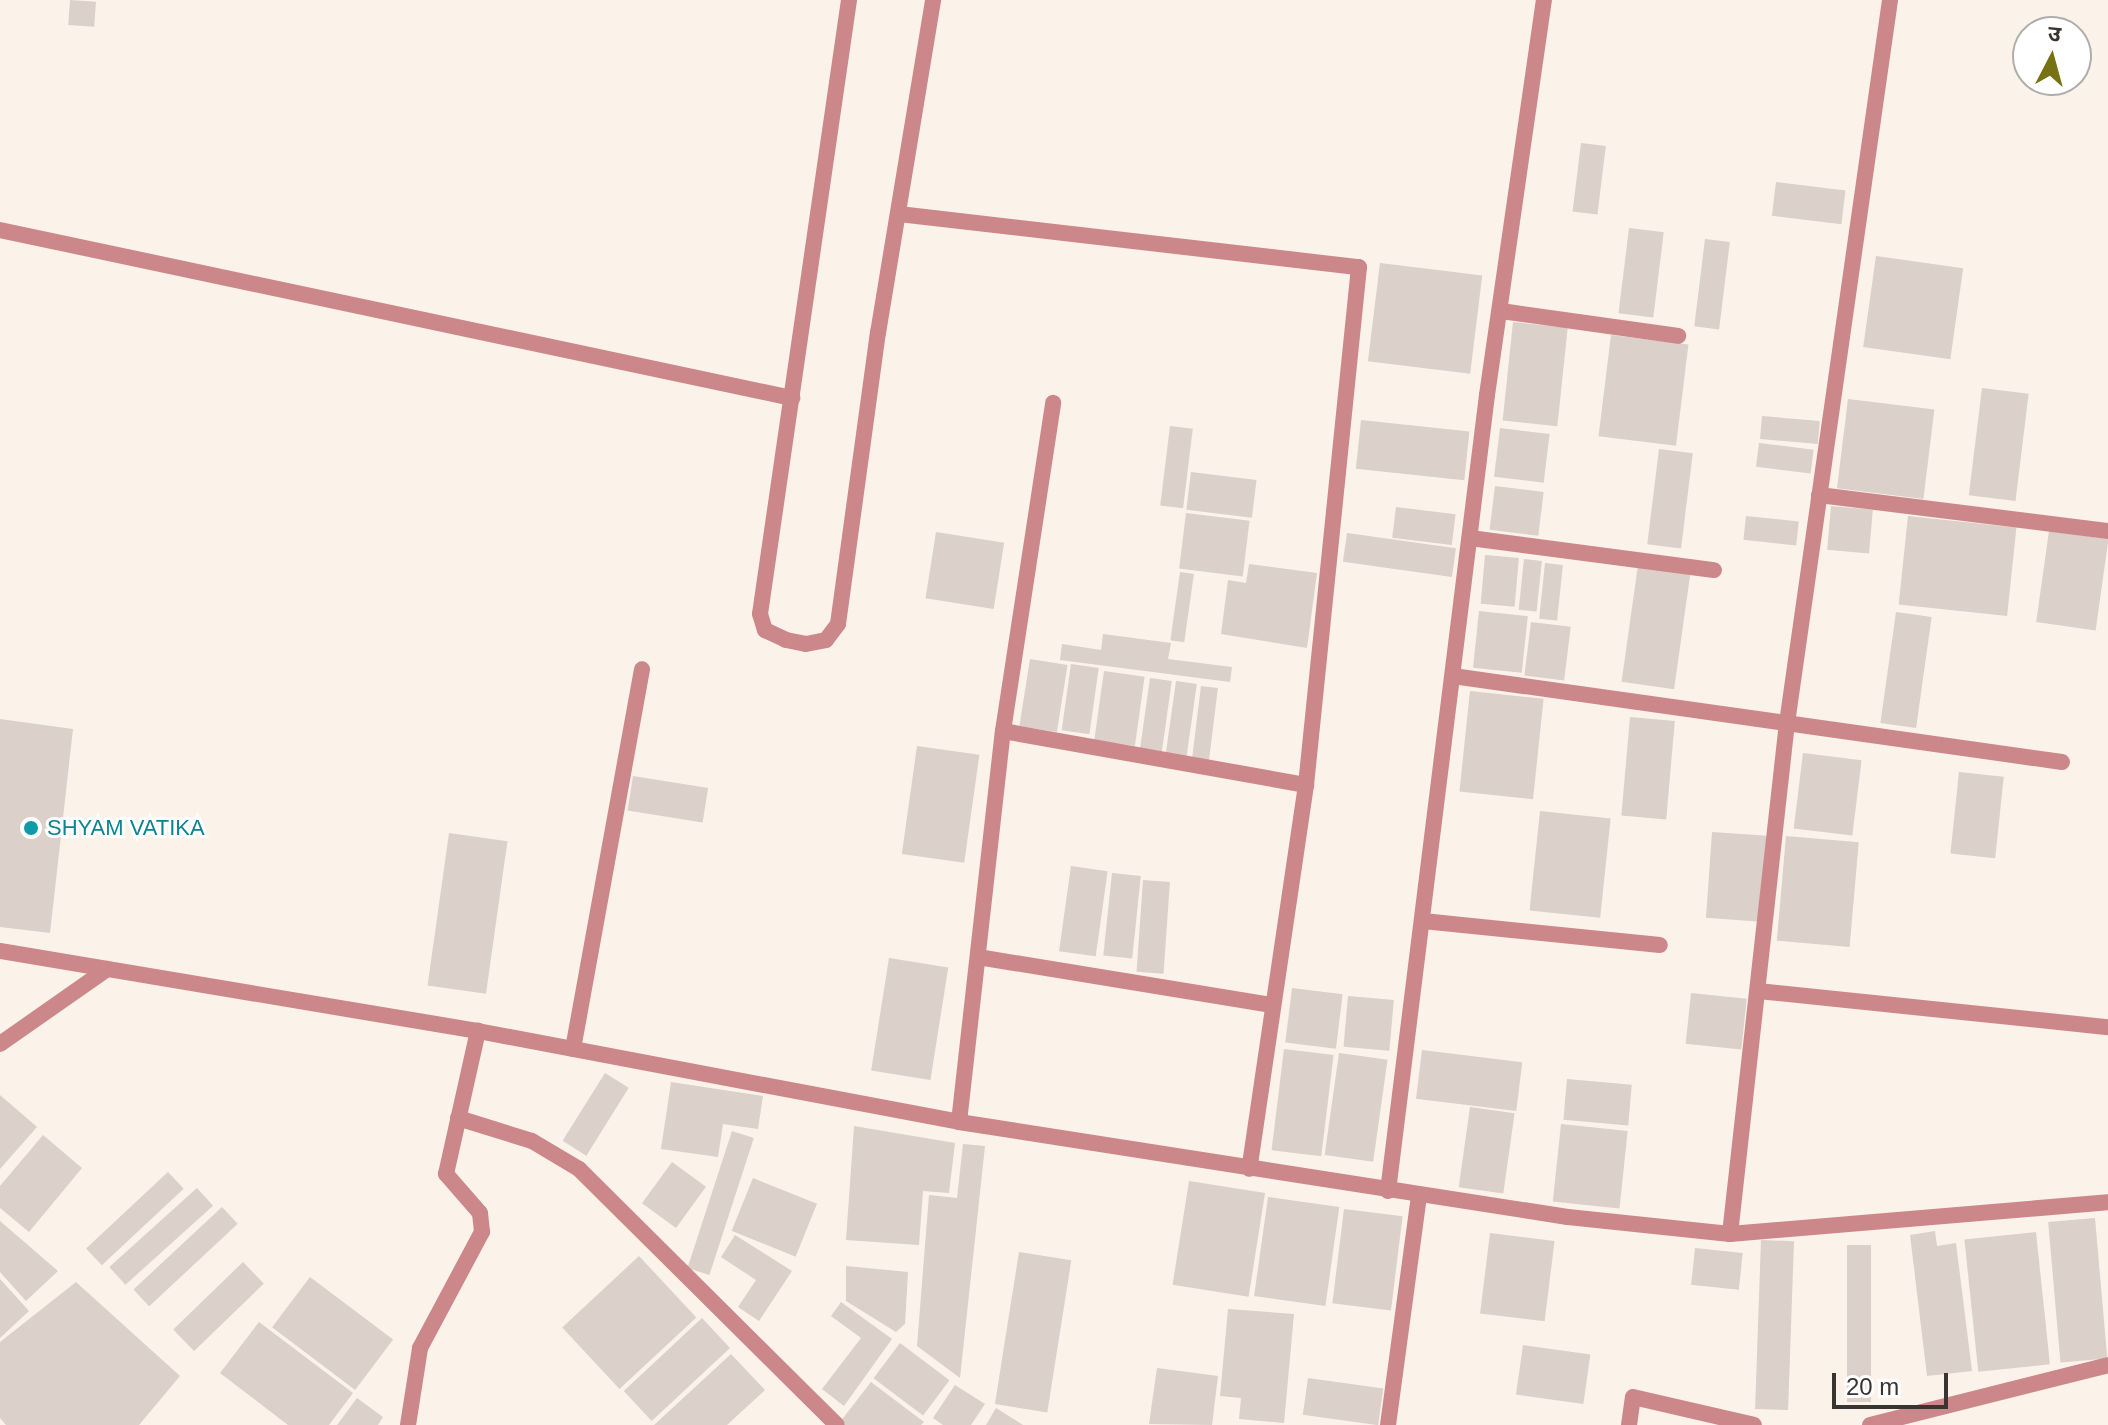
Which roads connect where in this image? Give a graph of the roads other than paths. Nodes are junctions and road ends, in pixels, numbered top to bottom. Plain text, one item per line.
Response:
1 (849, 0) edge
2 (933, 0) edge
3 (1544, 0) edge
4 (1890, 0) edge
5 (899, 214) junction
6 (0, 230) edge
7 (1501, 311) junction
8 (1678, 336) dead end
9 (792, 398) junction
10 (1053, 403) dead end
11 (1819, 495) junction
12 (2108, 531) edge
13 (1470, 538) junction
14 (1714, 570) dead end
15 (642, 669) dead end
16 (1453, 676) junction
17 (1787, 723) junction
18 (1003, 731) junction
19 (2062, 762) dead end
20 (1306, 785) junction
21 (1423, 921) junction
22 (1660, 945) dead end
23 (0, 951) edge
24 (978, 957) junction
25 (107, 969) junction
26 (1758, 991) junction
27 (1272, 1005) junction
28 (2108, 1027) edge
29 (478, 1031) junction
30 (0, 1044) edge
31 (573, 1049) junction
32 (458, 1118) junction
33 (959, 1122) junction
34 (1249, 1169) junction
35 (1388, 1191) junction
36 (1419, 1195) junction
37 (2108, 1202) edge
38 (1730, 1234) junction
39 (2108, 1365) edge
40 (408, 1425) edge
41 (837, 1425) edge
42 (1388, 1425) edge
43 (1629, 1425) edge
44 (1754, 1425) edge
45 (1870, 1425) edge

1 - 9 street
2 - 5 street
3 - 7 street
4 - 11 street
5 - 9 street
5 - 20 street
6 - 9 street
7 - 8 street
7 - 13 street
10 - 18 street
11 - 12 street
11 - 17 street
13 - 14 street
13 - 16 street
15 - 31 street
16 - 17 street
16 - 21 street
17 - 19 street
17 - 26 street
18 - 20 street
18 - 24 street
20 - 27 street
21 - 22 street
21 - 35 street
23 - 25 street
24 - 27 street
24 - 33 street
25 - 29 street
25 - 30 street
26 - 28 street
26 - 38 street
27 - 34 street
29 - 31 street
29 - 32 street
31 - 33 street
32 - 40 street
32 - 41 street
33 - 34 street
34 - 35 street
35 - 36 street
36 - 38 street
36 - 42 street
37 - 38 street
39 - 45 street
43 - 44 street

